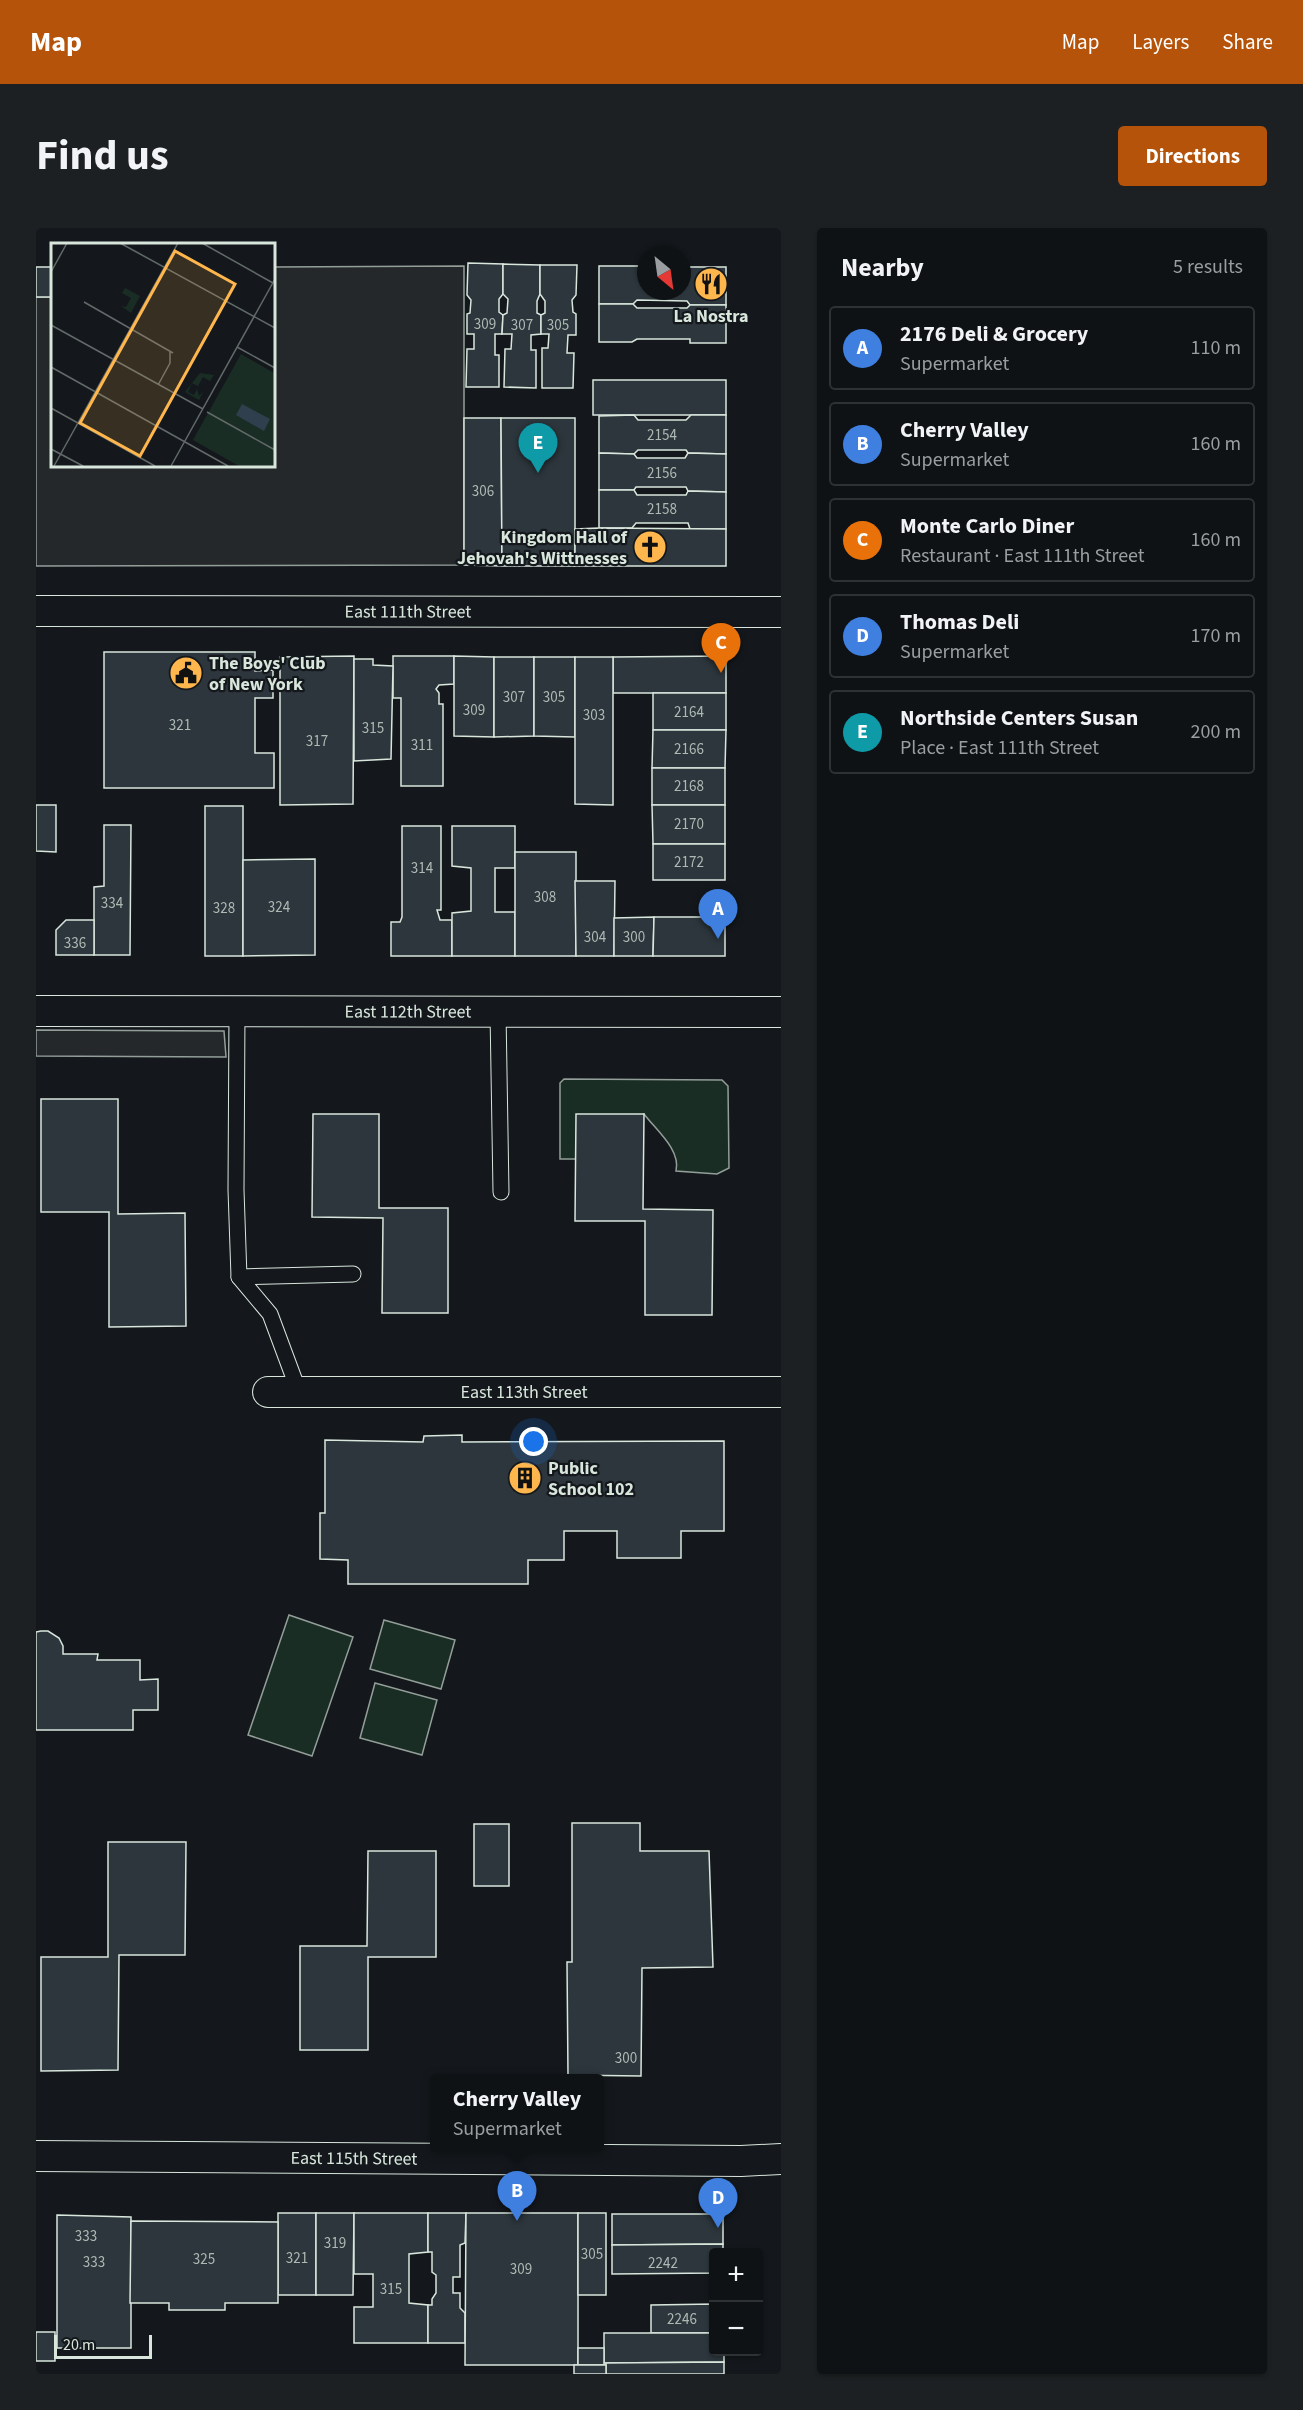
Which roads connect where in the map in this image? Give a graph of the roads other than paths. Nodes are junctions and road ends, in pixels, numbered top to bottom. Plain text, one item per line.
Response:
1 (36, 611) edge
2 (781, 612) edge
3 (36, 1011) edge
4 (237, 1012) junction
5 (498, 1012) junction
6 (781, 1012) edge
7 (501, 1192) dead end
8 (353, 1274) dead end
9 (239, 1277) junction
10 (268, 1392) dead end
11 (299, 1392) junction
12 (781, 1392) edge
13 (36, 2156) edge
14 (781, 2159) edge

1 - 2 street, East 111th Street
3 - 4 street, East 112th Street
4 - 5 street, East 112th Street
4 - 9 lane
5 - 6 street, East 112th Street
5 - 7 lane
8 - 9 lane
9 - 11 lane
10 - 11 street, East 113th Street
11 - 12 street, East 113th Street
13 - 14 street, East 115th Street

